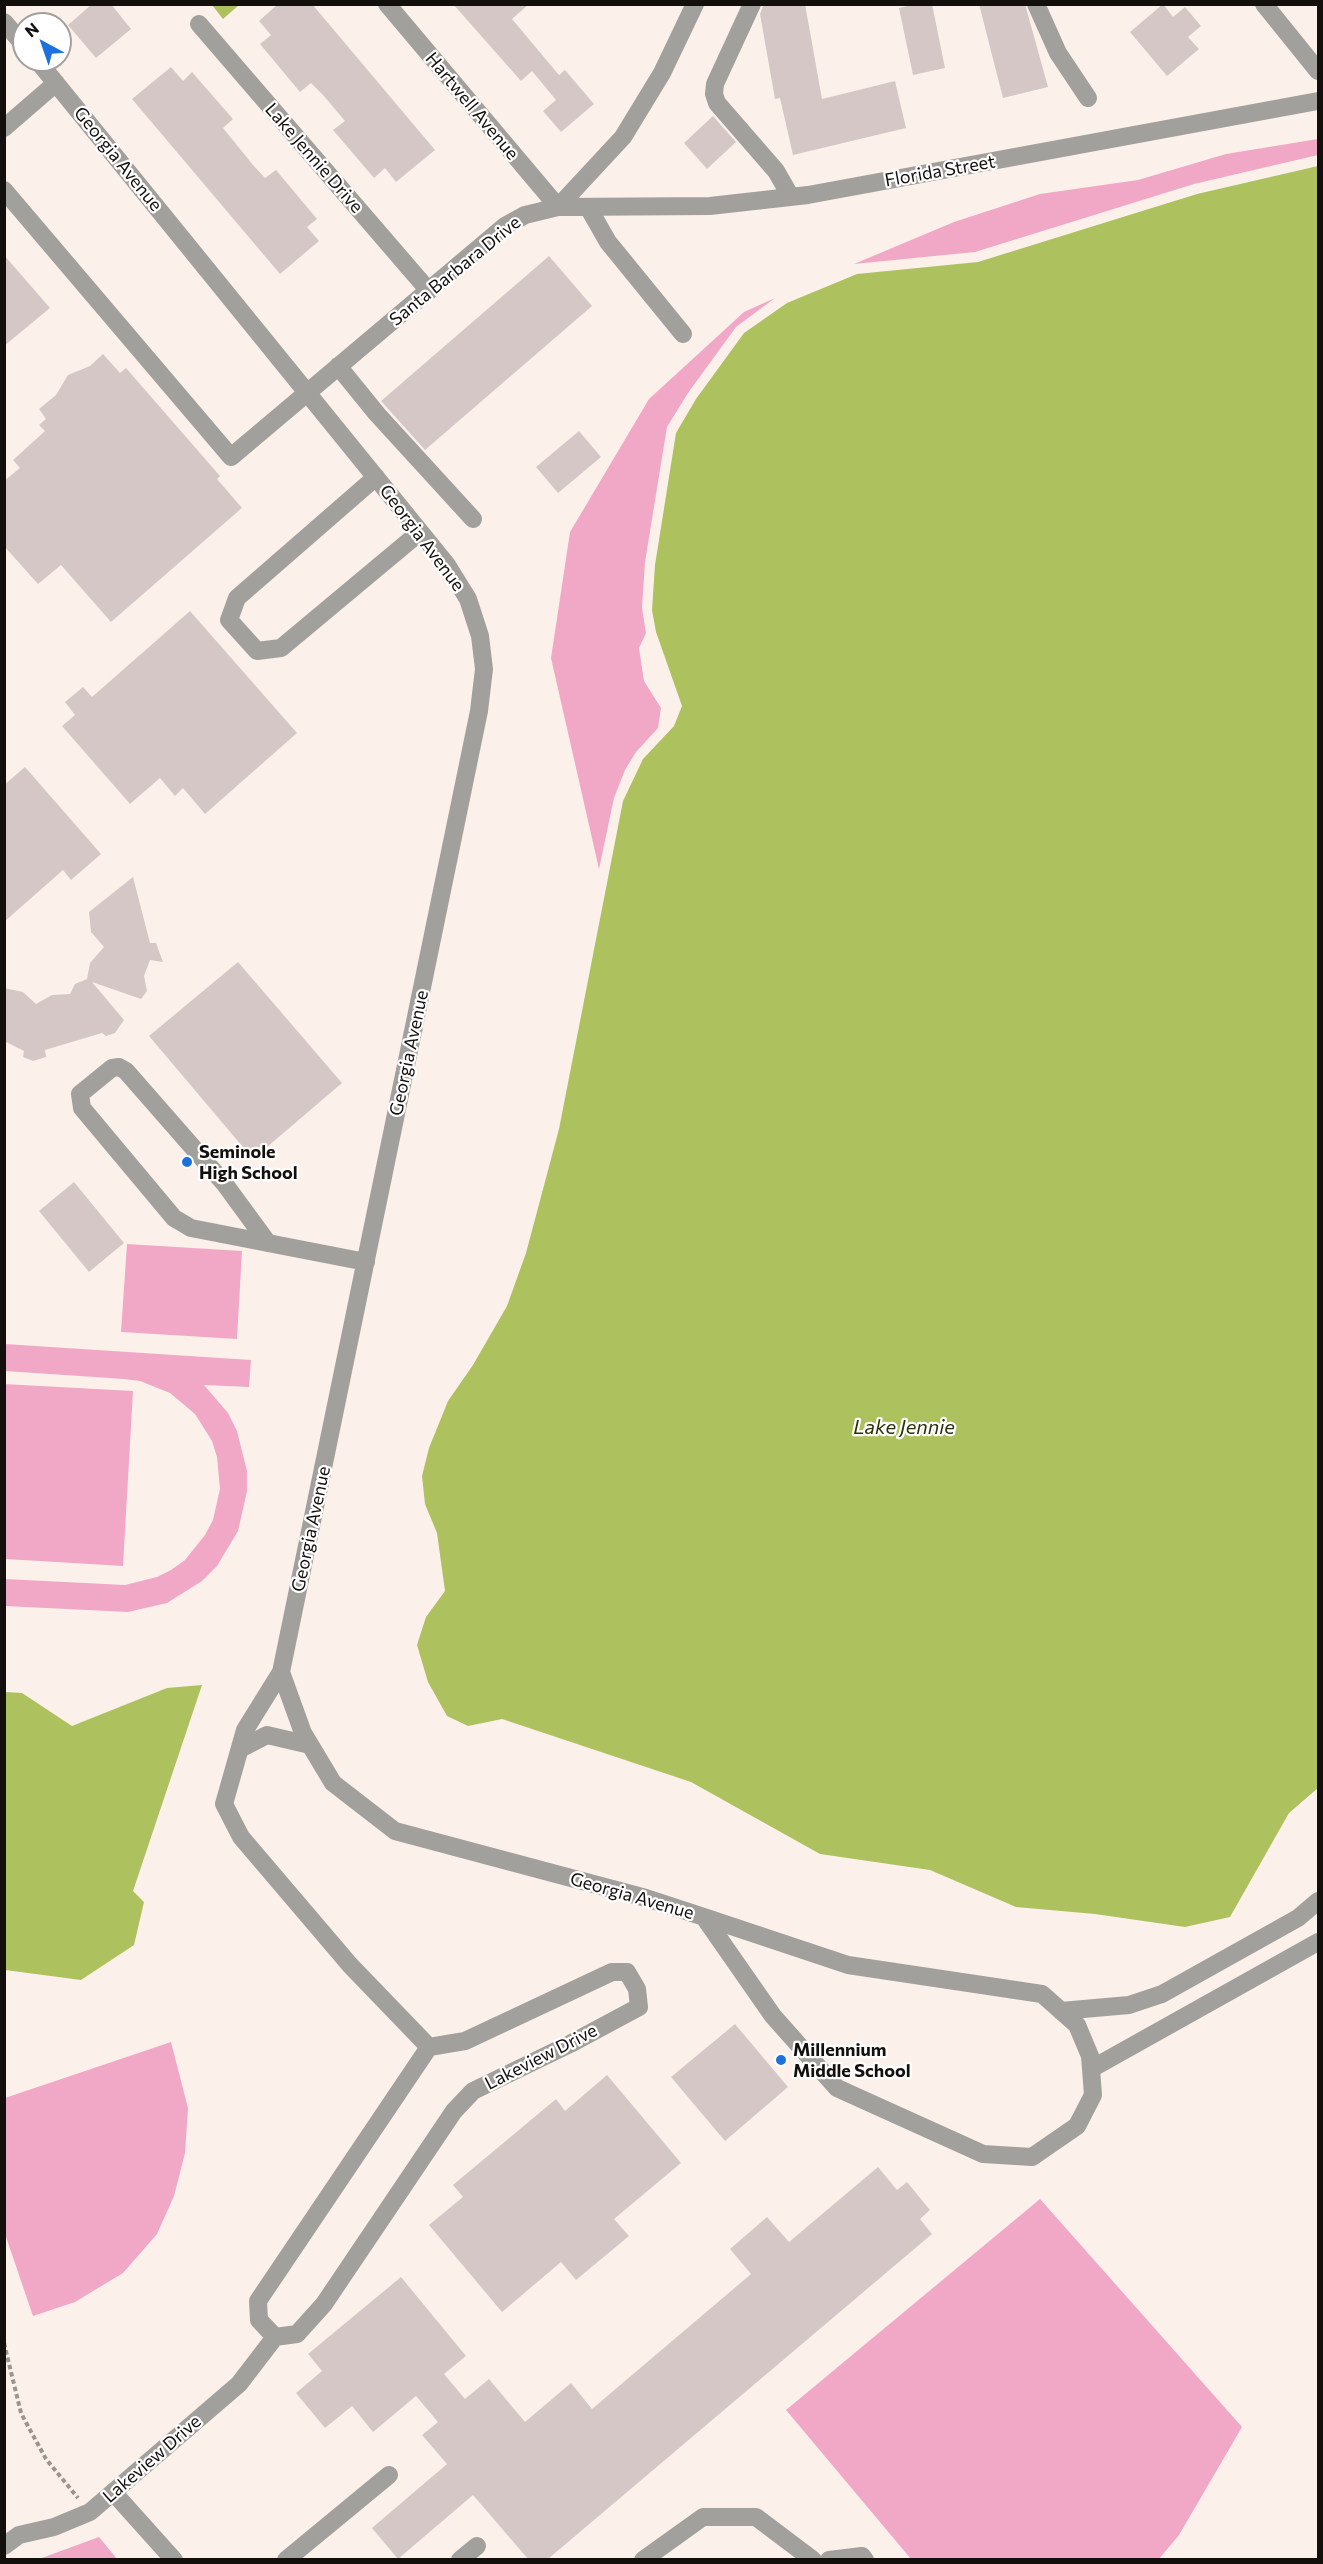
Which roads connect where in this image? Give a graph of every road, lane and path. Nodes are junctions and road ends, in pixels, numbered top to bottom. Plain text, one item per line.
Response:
1 (387, 4) edge
2 (694, 4) edge
3 (752, 4) edge
4 (1036, 4) edge
5 (1264, 4) edge
6 (200, 24) dead end
7 (1318, 71) edge
8 (47, 72) edge
9 (56, 83) junction
10 (1088, 98) dead end
11 (1318, 101) edge
12 (4, 128) edge
13 (4, 190) edge
14 (791, 197) junction
15 (558, 207) junction
16 (588, 207) junction
17 (429, 291) junction
18 (683, 334) dead end
19 (338, 366) junction
20 (306, 391) junction
21 (376, 477) junction
22 (472, 519) dead end
23 (420, 532) junction
24 (268, 1243) junction
25 (366, 1262) junction
26 (281, 1672) junction
27 (310, 1745) junction
28 (240, 1749) junction
29 (1318, 1900) edge
30 (704, 1917) junction
31 (1318, 1942) edge
32 (1061, 2010) junction
33 (429, 2047) junction
34 (1091, 2069) junction
35 (275, 2337) junction
36 (4, 2343) edge
37 (389, 2475) dead end
38 (113, 2493) junction
39 (90, 2512) junction
40 (4, 2546) edge
41 (477, 2546) dead end
42 (174, 2559) edge
43 (286, 2559) edge
44 (460, 2559) edge
45 (643, 2559) edge
46 (813, 2559) edge
47 (829, 2559) edge
48 (865, 2559) edge

1 - 15 street, Hartwell Avenue
2 - 15 street
3 - 14 street
4 - 10 street
5 - 7 street
6 - 17 street, Lake Jennie Drive
8 - 9 street, Georgia Avenue
9 - 12 street
9 - 20 street, Georgia Avenue
11 - 14 street, Florida Street
13 - 20 street, Santa Barbara Drive
14 - 16 street, Florida Street
15 - 16 street, Florida Street
15 - 17 street, Santa Barbara Drive
16 - 18 street
17 - 19 street, Santa Barbara Drive
19 - 20 street, Santa Barbara Drive
19 - 22 street
20 - 21 street, Georgia Avenue
21 - 23 street, Georgia Avenue
21 - 23 street
23 - 25 street, Georgia Avenue
24 - 24 street
24 - 25 street
25 - 26 street, Georgia Avenue
26 - 27 street, Georgia Avenue
26 - 28 street
27 - 28 street
27 - 30 street, Georgia Avenue
28 - 33 street
29 - 32 street
30 - 32 street, Georgia Avenue
30 - 34 street, Georgia Avenue
31 - 34 street
32 - 34 street, Georgia Avenue
33 - 35 street
33 - 35 street, Lakeview Drive
35 - 38 street, Lakeview Drive
36 - 39 path
37 - 43 street
38 - 39 street, Lakeview Drive
38 - 42 street
39 - 40 street, Lakeview Drive
41 - 44 street
45 - 46 street
47 - 48 street

